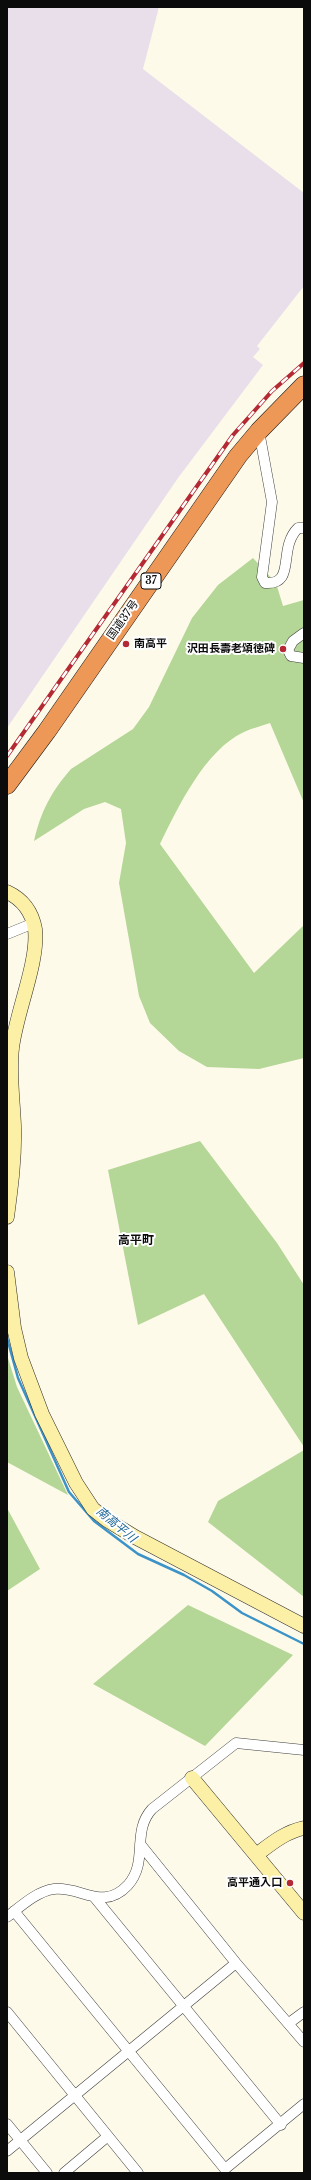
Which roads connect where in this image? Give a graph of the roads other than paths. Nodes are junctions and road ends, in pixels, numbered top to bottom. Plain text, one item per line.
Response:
1 (304, 385) edge
2 (258, 431) junction
3 (304, 528) edge
4 (304, 633) edge
5 (304, 658) edge
6 (7, 785) edge
7 (7, 892) edge
8 (34, 923) junction
9 (7, 934) edge
10 (7, 1217) edge
11 (7, 1272) edge
12 (304, 1626) edge
13 (304, 1750) edge
14 (192, 1778) junction
15 (304, 1828) edge
16 (140, 1844) junction
17 (256, 1855) junction
18 (95, 1898) junction
19 (304, 1913) edge
20 (11, 1914) edge
21 (236, 1963) junction
22 (182, 2006) junction
23 (7, 2012) edge
24 (304, 2012) edge
25 (290, 2023) junction
26 (304, 2042) edge
27 (129, 2052) junction
28 (76, 2097) junction
29 (304, 2104) edge
30 (7, 2124) edge
31 (281, 2125) junction
32 (108, 2136) junction
33 (20, 2140) junction
34 (7, 2151) edge
35 (47, 2173) edge
36 (64, 2173) edge
37 (138, 2173) edge

1 - 2 highway, 国道37号 / 37
2 - 3 street
2 - 6 highway, 国道37号 / 37
4 - 5 street
7 - 8 street
8 - 9 street
8 - 10 street
11 - 12 street
13 - 14 street
14 - 16 street
14 - 17 street
15 - 17 street
16 - 18 street
16 - 21 street
17 - 19 street
18 - 20 street
18 - 22 street
20 - 27 street
21 - 22 street
21 - 25 street
22 - 27 street
22 - 31 street
23 - 28 street
24 - 25 street
25 - 26 street
27 - 28 street
27 - 31 street
28 - 32 street
28 - 33 street
29 - 31 street
30 - 33 street
32 - 36 street
32 - 37 street
33 - 34 street
33 - 35 street

